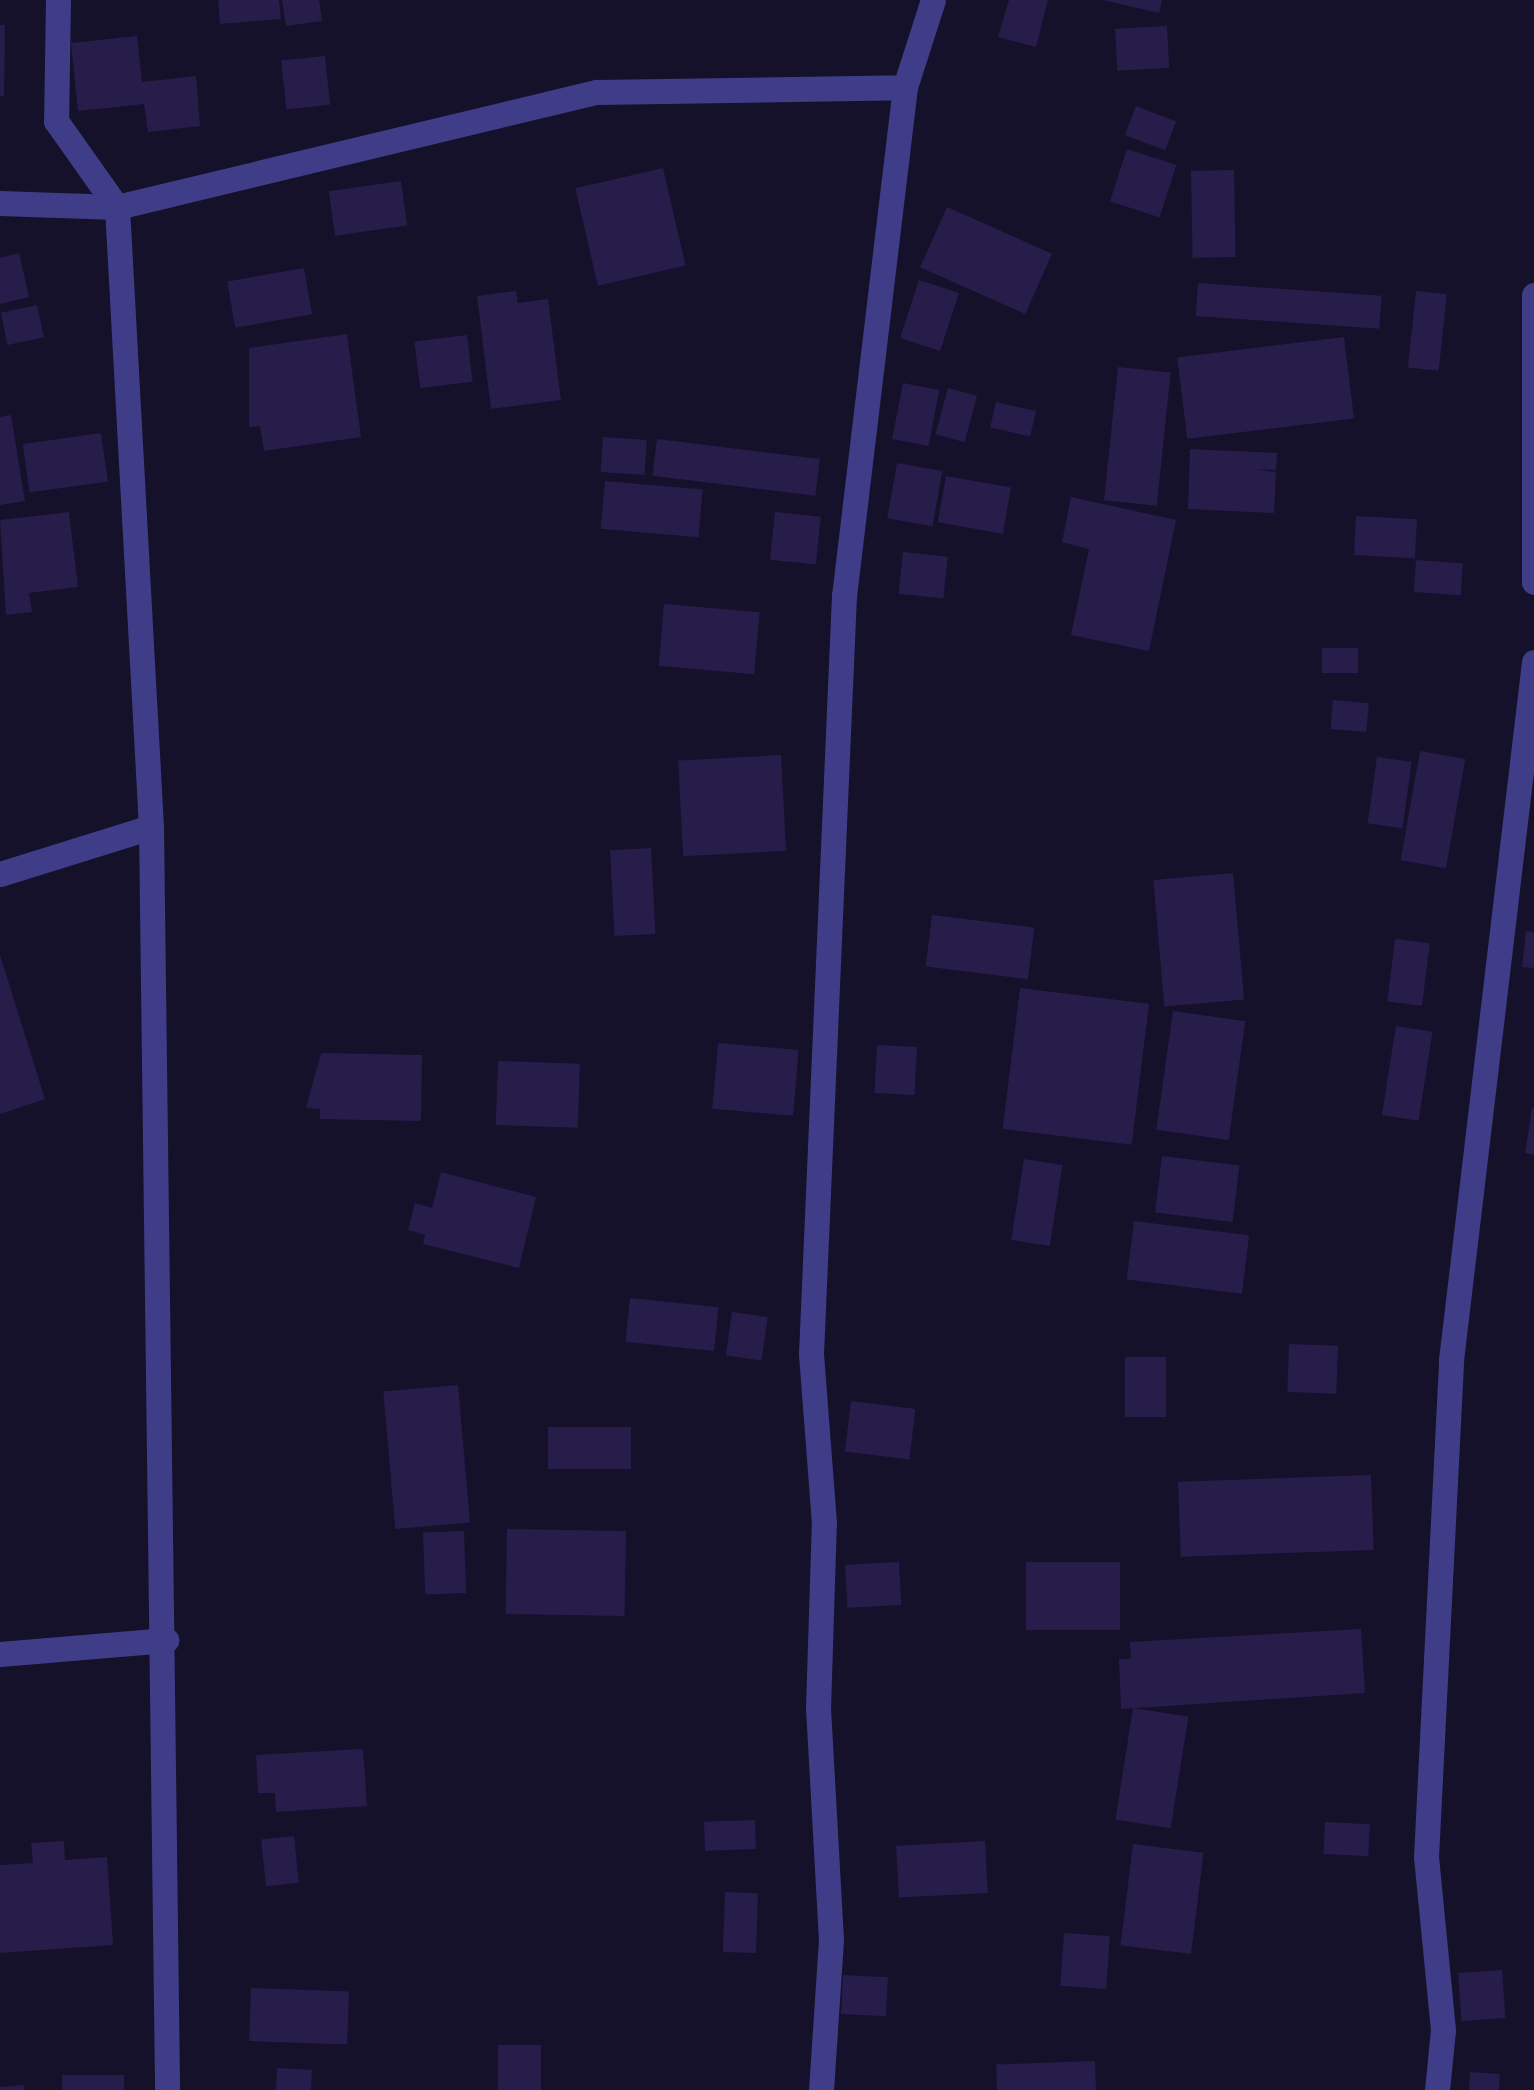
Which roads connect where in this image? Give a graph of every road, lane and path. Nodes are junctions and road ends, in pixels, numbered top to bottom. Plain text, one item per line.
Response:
1 (58, 0) edge
2 (933, 0) edge
3 (905, 87) junction
4 (0, 203) edge
5 (118, 206) junction
6 (1534, 295) edge
7 (1534, 582) edge
8 (1534, 662) edge
9 (151, 828) junction
10 (0, 874) edge
11 (166, 1640) junction
12 (0, 1654) edge
13 (168, 2090) edge
14 (821, 2090) edge
15 (1437, 2090) edge

1 - 5 street
2 - 3 street
3 - 5 street
3 - 14 street
4 - 5 street
5 - 9 street
6 - 7 street
8 - 15 street
9 - 10 street
9 - 11 street
11 - 12 street
11 - 13 street

